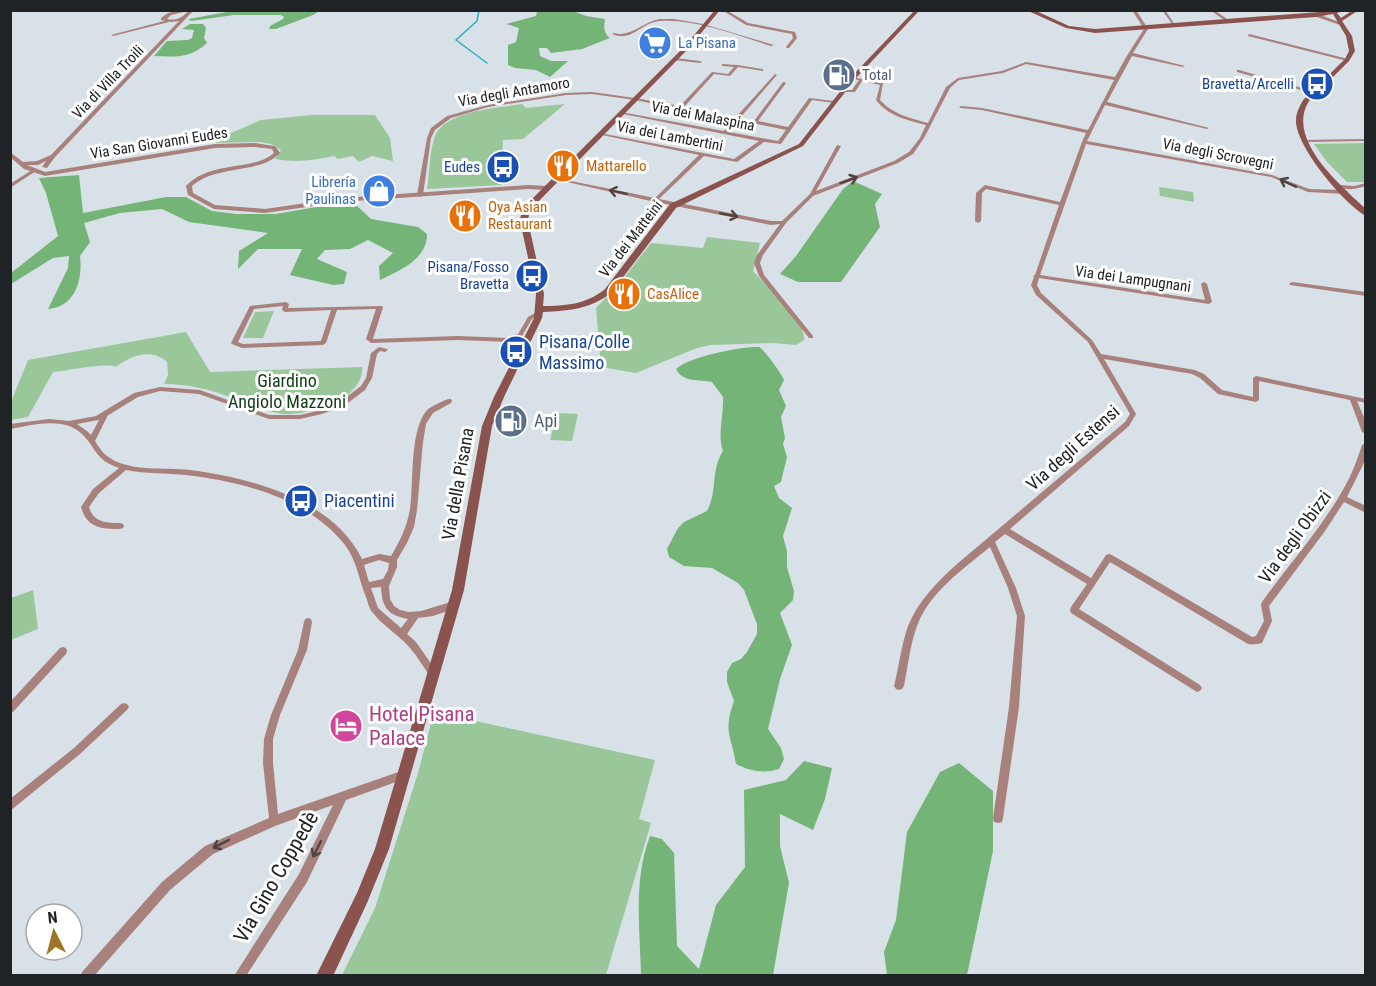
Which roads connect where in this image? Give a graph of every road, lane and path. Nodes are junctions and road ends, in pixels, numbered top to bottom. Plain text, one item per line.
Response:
1 (718, 10) edge
2 (723, 10) edge
3 (918, 10) edge
4 (1028, 10) edge
5 (1134, 10) edge
6 (1163, 10) edge
7 (1211, 10) edge
8 (1344, 10) edge
9 (1357, 10) edge
10 (189, 12) edge
11 (1334, 12) edge
12 (1316, 15) junction
13 (168, 21) junction
14 (1228, 21) junction
15 (181, 22) junction
16 (1342, 22) junction
17 (1174, 24) junction
18 (707, 26) junction
19 (1146, 26) junction
20 (614, 34) dead end
21 (113, 35) dead end
22 (1249, 35) dead end
23 (772, 45) dead end
24 (788, 47) dead end
25 (1130, 54) junction
26 (675, 59) junction
27 (1347, 60) junction
28 (699, 62) dead end
29 (723, 65) dead end
30 (737, 66) junction
31 (1183, 66) dead end
32 (762, 70) dead end
33 (1238, 71) dead end
34 (775, 75) dead end
35 (857, 79) junction
36 (1117, 79) junction
37 (784, 83) dead end
38 (1314, 92) junction
39 (635, 99) junction
40 (834, 102) junction
41 (1104, 103) junction
42 (961, 107) dead end
43 (681, 108) junction
44 (623, 113) junction
45 (739, 118) junction
46 (756, 122) junction
47 (928, 124) junction
48 (1207, 128) dead end
49 (790, 129) junction
50 (726, 132) junction
51 (1089, 132) junction
52 (602, 134) junction
53 (763, 140) junction
54 (1365, 140) edge
55 (1304, 141) junction
56 (1084, 142) junction
57 (839, 146) dead end
58 (10, 154) edge
59 (703, 154) junction
60 (53, 156) junction
61 (22, 164) junction
62 (38, 170) junction
63 (552, 183) junction
64 (1365, 184) edge
65 (10, 187) edge
66 (528, 187) junction
67 (1343, 190) junction
68 (420, 195) junction
69 (812, 195) junction
70 (539, 197) junction
71 (655, 200) junction
72 (675, 204) junction
73 (1062, 204) junction
74 (1365, 214) edge
75 (978, 221) dead end
76 (784, 222) junction
77 (1036, 276) junction
78 (1204, 284) dead end
79 (1293, 284) dead end
80 (1365, 294) edge
81 (335, 308) junction
82 (540, 311) junction
83 (811, 337) dead end
84 (385, 350) dead end
85 (1101, 356) junction
86 (1353, 400) junction
87 (449, 401) dead end
88 (1365, 401) edge
89 (106, 414) junction
90 (66, 423) junction
91 (10, 426) edge
92 (1365, 432) edge
93 (91, 441) junction
94 (1365, 445) edge
95 (125, 467) junction
96 (1342, 498) junction
97 (1365, 510) edge
98 (120, 526) dead end
99 (1004, 529) junction
100 (991, 541) junction
101 (393, 560) junction
102 (360, 563) junction
103 (386, 582) junction
104 (1092, 583) junction
105 (366, 586) junction
106 (454, 605) junction
107 (415, 616) junction
108 (308, 622) dead end
109 (402, 634) junction
110 (63, 651) dead end
111 (434, 675) junction
112 (899, 686) dead end
113 (1197, 688) dead end
114 (124, 707) dead end
115 (10, 709) edge
116 (405, 775) junction
117 (344, 796) junction
118 (10, 806) edge
119 (998, 818) dead end
120 (274, 821) junction
121 (86, 975) edge
122 (239, 975) edge
123 (324, 975) edge

1 - 18 main road
2 - 24 street
3 - 35 main road
4 - 19 main road
5 - 19 street
6 - 17 street
7 - 14 street
8 - 11 main road
9 - 16 main road
10 - 13 street, Via di Villa Troili
10 - 15 street, Via di Villa Troili
11 - 12 main road
11 - 16 main road
12 - 14 main road
12 - 16 street
13 - 15 street
13 - 21 street
14 - 17 main road
15 - 60 street, Via di Villa Troili
16 - 27 main road
17 - 19 main road
18 - 20 street
18 - 23 street
18 - 26 main road
19 - 25 street
22 - 27 street
25 - 31 street
25 - 36 street
26 - 28 street
26 - 39 main road
27 - 38 main road
29 - 30 street
30 - 32 street
30 - 43 street
33 - 38 street
34 - 45 street
35 - 40 main road
35 - 47 street
36 - 41 street
36 - 47 street
37 - 46 street
38 - 55 main road
39 - 43 street, Via degli Antamoro
39 - 44 main road
39 - 68 street, Via degli Antamoro
40 - 49 street
40 - 72 main road
41 - 48 street
41 - 51 street
42 - 51 street
43 - 45 street, Via degli Antamoro
44 - 50 street, Via dei Malaspina
44 - 52 main road
45 - 46 street, Via degli Antamoro
45 - 50 street
46 - 49 street, Via degli Antamoro
69 -> 47 street
49 - 53 street, Via dei Malaspina
50 - 53 street, Via dei Malaspina
51 - 56 street
52 - 59 street, Via dei Lambertini
52 - 63 main road
53 - 59 street, Via dei Lambertini
54 - 55 street
55 - 67 main road
67 -> 56 street, Via degli Scrovegni
56 - 73 street
57 - 69 street
58 - 61 street
59 - 71 street
60 - 61 street
60 - 62 street, Via di Villa Troili
61 - 62 street
62 - 65 street
62 - 68 street, Via San Giovanni Eudes
63 - 66 street, Via San Giovanni Eudes
63 - 70 main road
71 -> 63 street
64 - 67 street, Via degli Scrovegni
66 - 68 street, Via San Giovanni Eudes
66 - 70 street
67 - 74 main road
69 - 76 street
70 - 82 main road
71 - 72 street
72 -> 76 street
72 - 82 main road, Via dei Matteini
73 - 75 street
73 - 77 street
76 - 83 street
77 - 78 street, Via dei Lampugnani
77 - 85 street, Via degli Estensi
79 - 80 street
81 - 81 street
81 - 82 street
82 - 106 main road, Via della Pisana
84 - 89 street
85 - 86 street
85 - 99 street, Via degli Estensi
86 - 88 street
86 - 92 street
87 - 101 street
89 - 90 street
89 - 93 street
90 - 91 street
90 - 93 street
93 - 95 street
94 - 96 street, Via degli Obizzi
95 - 98 street
95 - 102 street
96 - 97 street
96 - 104 street, Via degli Obizzi
99 - 100 street, Via degli Estensi
99 - 104 street
100 - 112 street, Via degli Estensi
100 - 119 street
101 - 102 street
101 - 103 street
102 - 105 street
103 - 105 street
103 - 107 street
104 - 113 street
105 - 109 street
106 - 107 street
106 - 111 main road, Via della Pisana
107 - 109 street
108 - 120 street
109 - 111 street
110 - 115 street
111 - 116 main road, Via della Pisana
114 - 118 street
116 - 117 street
116 - 123 main road, Via della Pisana
117 - 120 street
117 -> 122 street, Via Gino Coppedè
120 -> 121 street

